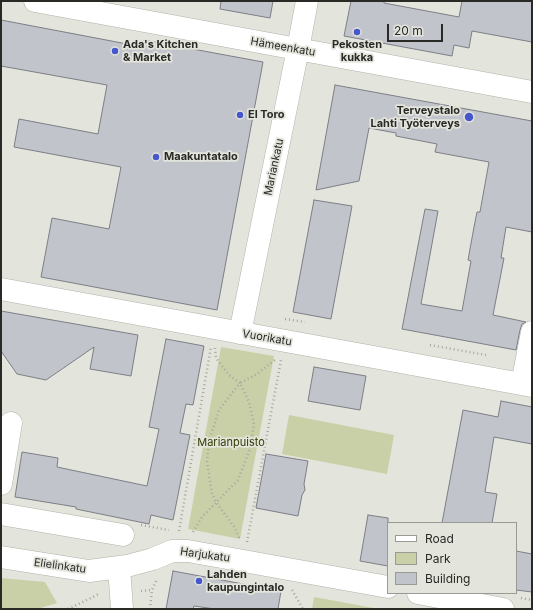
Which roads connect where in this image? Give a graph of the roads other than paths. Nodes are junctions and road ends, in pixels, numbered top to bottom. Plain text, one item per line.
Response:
1 (35, 1) edge
2 (305, 10) edge
3 (298, 50) junction
4 (532, 92) edge
5 (1, 289) edge
6 (532, 332) edge
7 (240, 333) junction
8 (527, 385) edge
9 (11, 423) dead end
10 (1, 484) edge
11 (1, 514) edge
12 (130, 530) road end
13 (1, 557) edge
14 (119, 567) junction
15 (387, 587) edge
16 (423, 594) edge
17 (122, 609) edge
18 (503, 609) edge

1 - 3 street, Hämeenkatu
2 - 3 street, Mariankatu
3 - 4 street, Hämeenkatu
3 - 7 street, Mariankatu
5 - 7 street, Vuorikatu
6 - 8 street
7 - 8 street, Vuorikatu
9 - 10 street
11 - 12 street
13 - 14 street, Elielinkatu
14 - 15 street, Harjukatu
14 - 17 street
16 - 18 street

